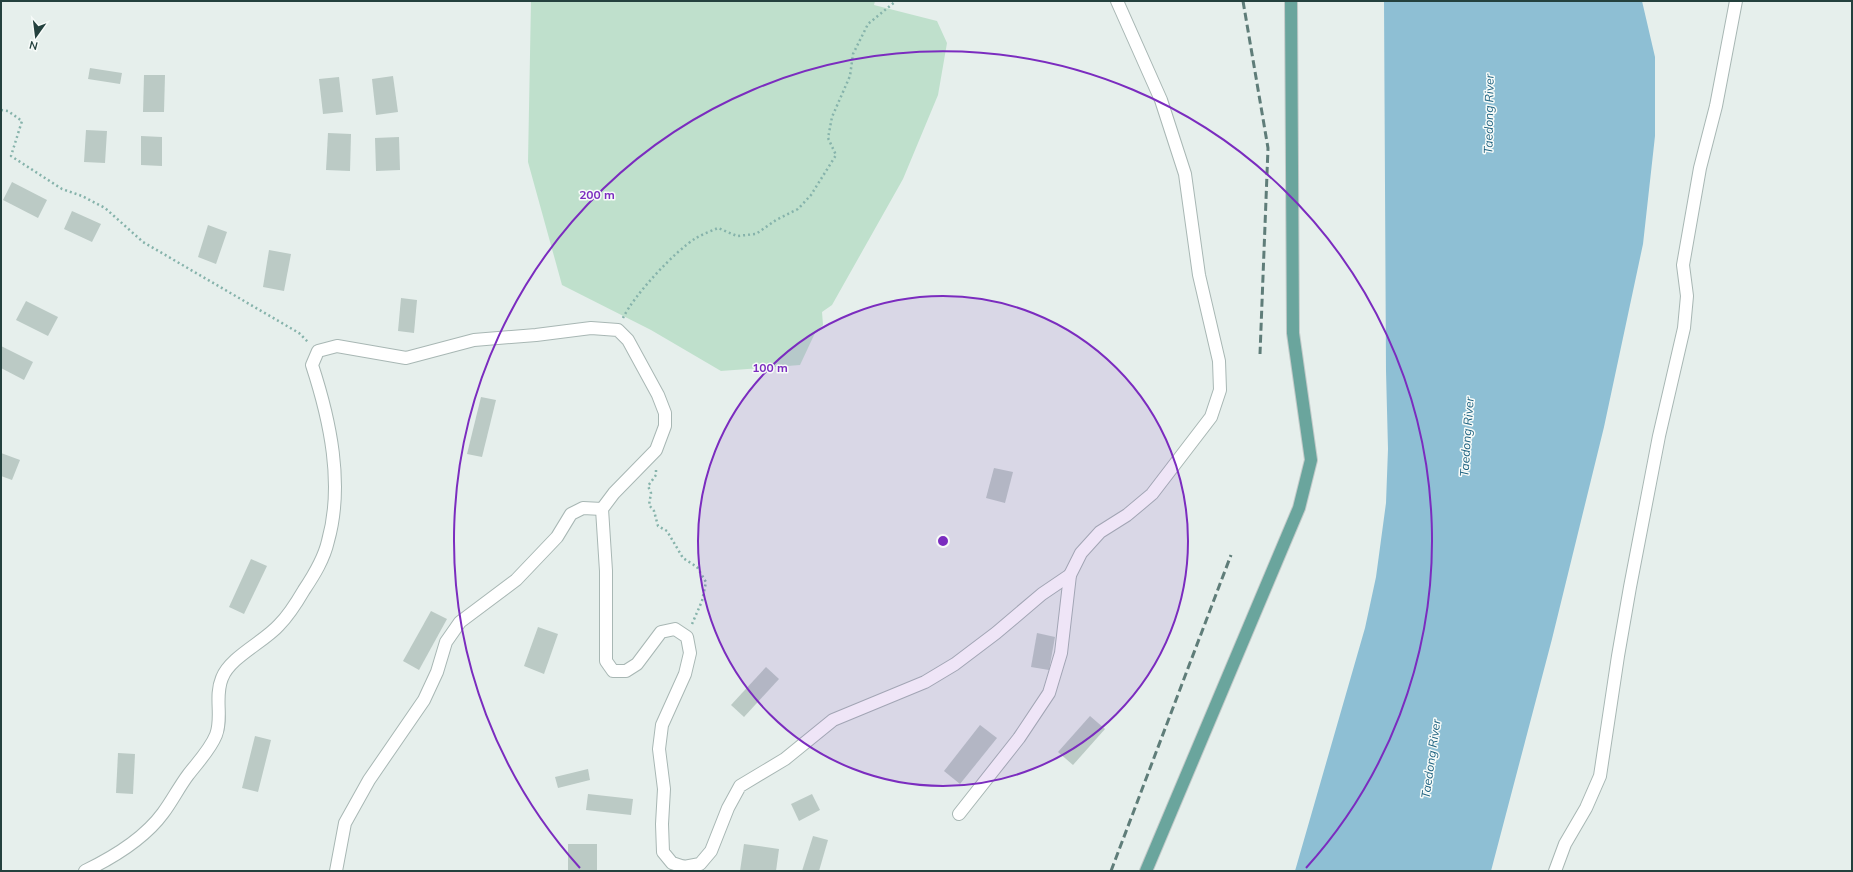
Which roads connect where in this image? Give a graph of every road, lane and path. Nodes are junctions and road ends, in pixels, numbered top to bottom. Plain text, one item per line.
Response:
1 (896, 1) edge
2 (1117, 1) edge
3 (1291, 1) edge
4 (1736, 1) edge
5 (1, 110) edge
6 (618, 330) junction
7 (318, 351) junction
8 (656, 450) junction
9 (602, 509) junction
10 (1070, 575) junction
11 (686, 637) junction
12 (959, 814) dead end
13 (85, 871) edge
14 (336, 871) edge
15 (1146, 871) edge
16 (1555, 871) edge

1 - 6 path
2 - 10 street
3 - 15 main road
4 - 16 street
5 - 7 path
6 - 7 street
6 - 8 street
7 - 13 street
8 - 9 street
8 - 11 path
9 - 11 street
9 - 14 street
10 - 11 street
10 - 12 street

